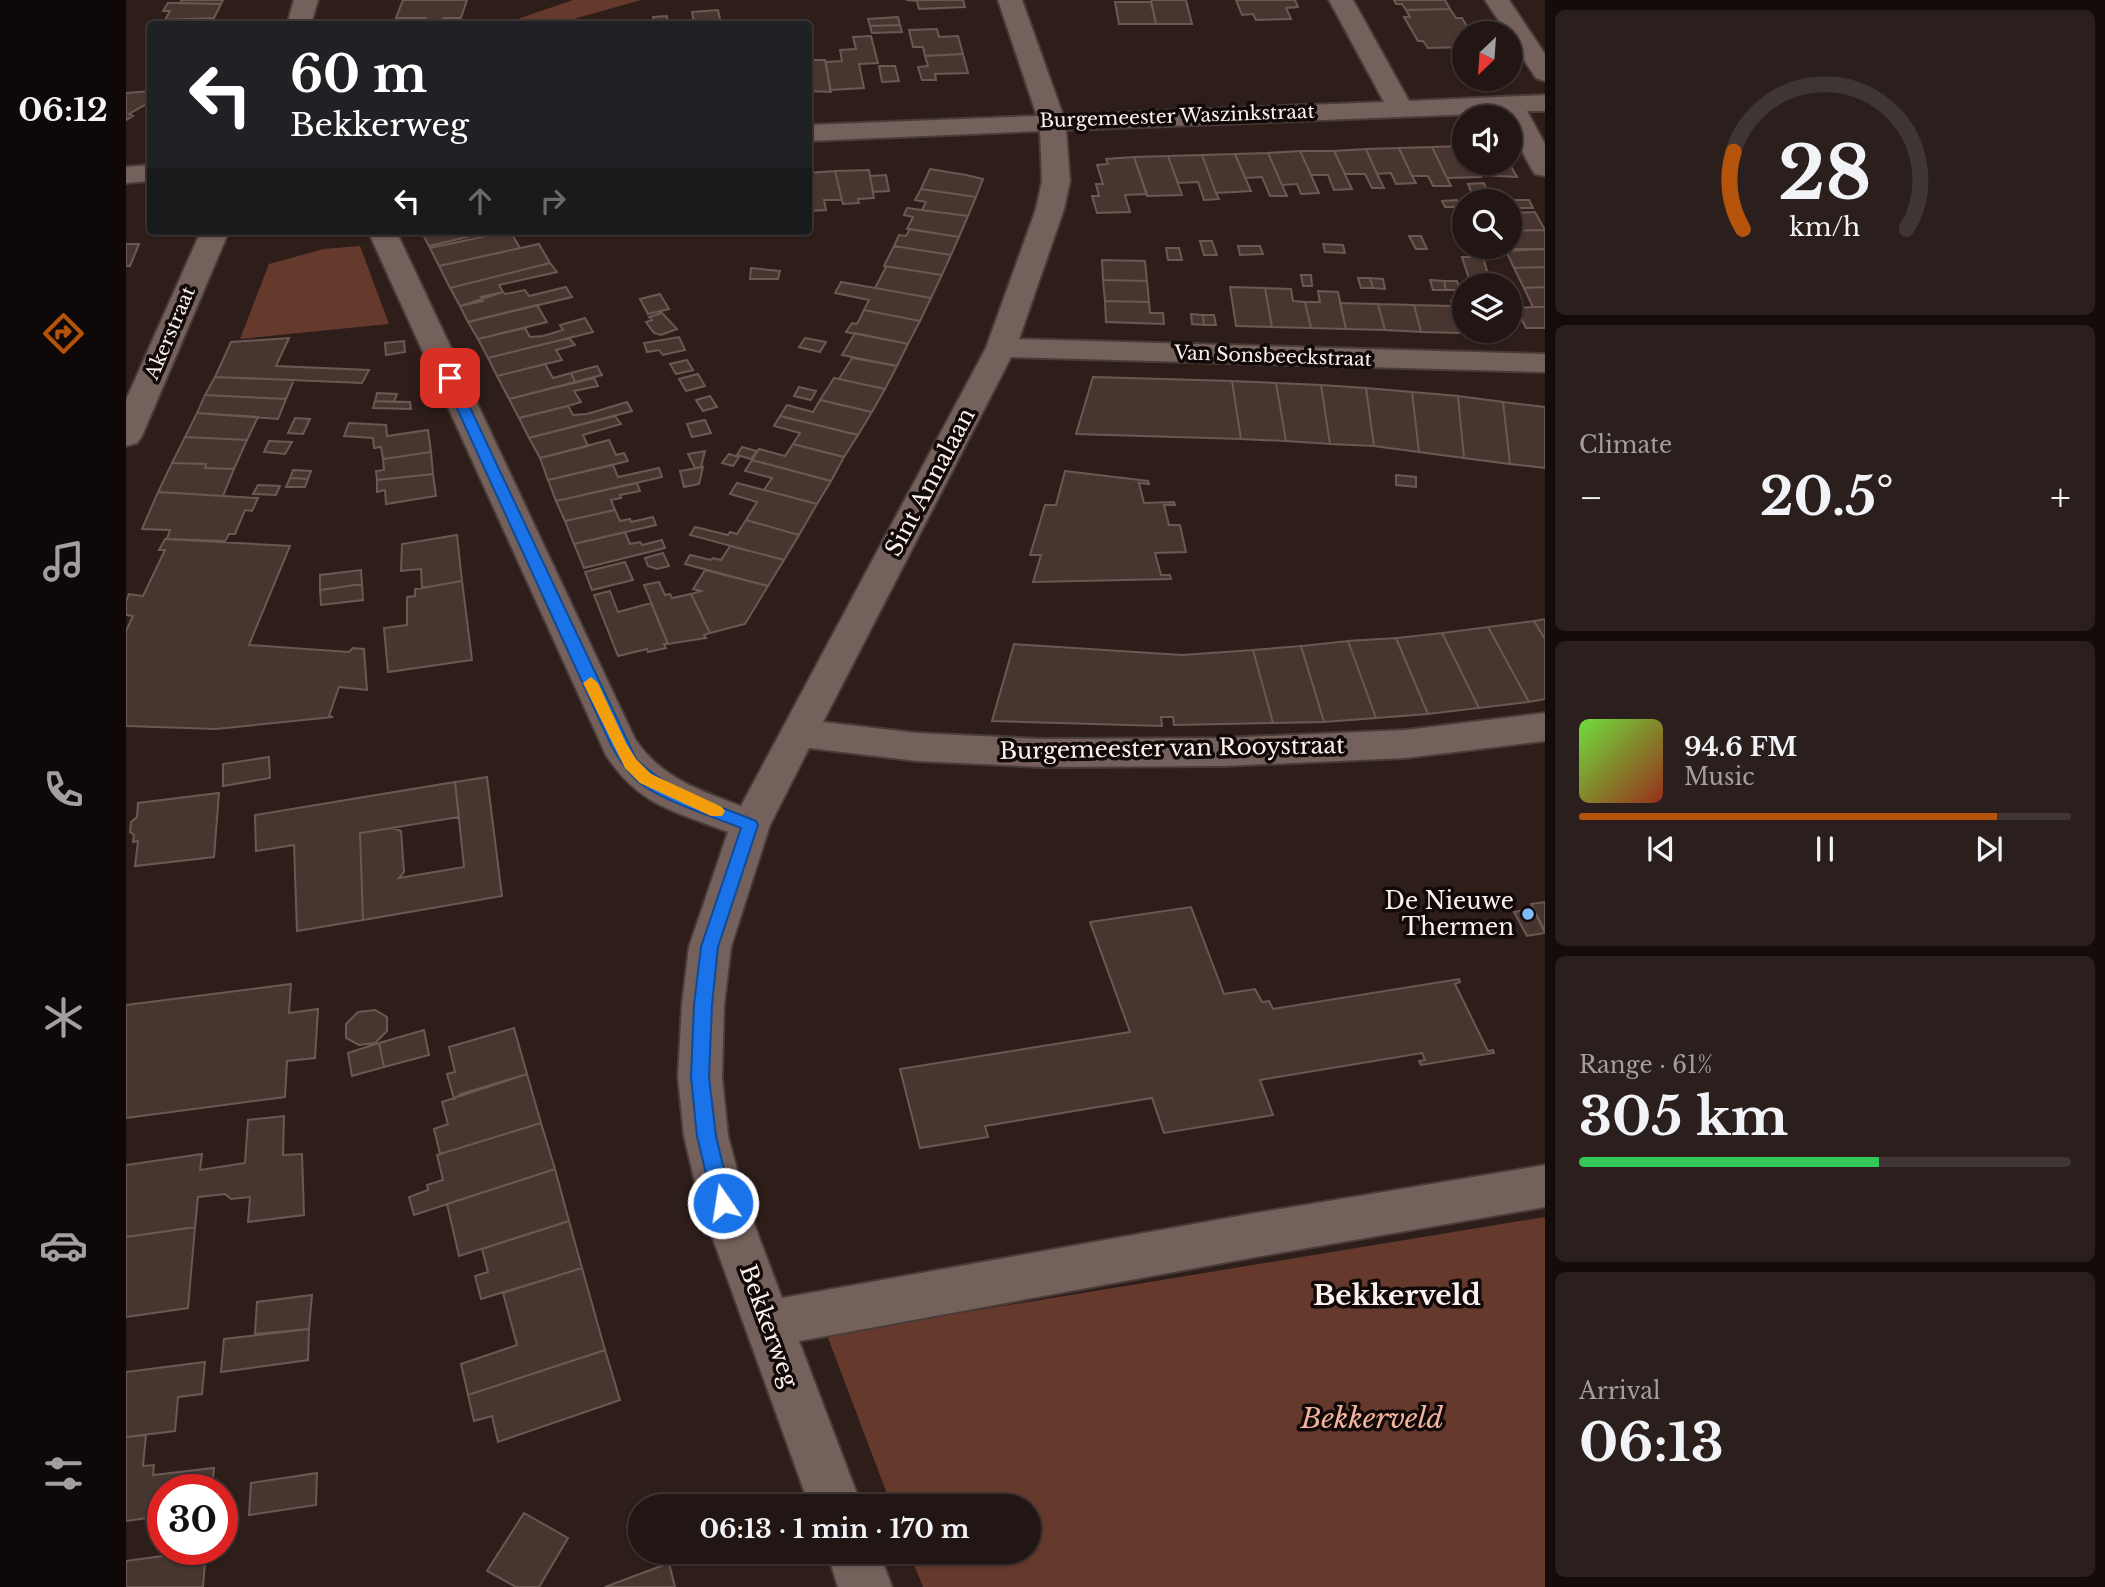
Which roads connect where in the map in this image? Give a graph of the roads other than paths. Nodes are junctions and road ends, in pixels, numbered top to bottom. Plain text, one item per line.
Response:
1 (306, 0) edge
2 (1010, 0) edge
3 (1341, 0) edge
4 (1497, 0) edge
5 (300, 21) edge
6 (1545, 73) edge
7 (1545, 103) edge
8 (1510, 104) junction
9 (1399, 107) junction
10 (1052, 122) junction
11 (812, 133) edge
12 (1545, 168) edge
13 (147, 173) edge
14 (126, 175) edge
15 (213, 235) edge
16 (384, 235) edge
17 (1001, 348) junction
18 (1545, 363) edge
19 (126, 436) edge
20 (1545, 727) edge
21 (798, 733) junction
22 (750, 825) junction
23 (1545, 1186) edge
24 (768, 1324) junction
25 (831, 1494) edge
26 (857, 1564) edge
27 (866, 1587) edge

1 - 5 street
2 - 10 street, Sint Annalaan
3 - 9 street
4 - 6 street
7 - 8 street, Burgemeester Waszinkstraat
8 - 9 street, Burgemeester Waszinkstraat
8 - 12 street
9 - 10 street, Burgemeester Waszinkstraat
10 - 11 street, Burgemeester Waszinkstraat
10 - 17 street, Sint Annalaan
13 - 14 street
15 - 19 street, Akerstraat
16 - 22 street
17 - 18 street, Van Sonsbeeckstraat
17 - 21 street, Sint Annalaan
20 - 21 street, Burgemeester van Rooystraat
21 - 22 street, Sint Annalaan
22 - 24 street, Bekkerweg
23 - 24 street
24 - 25 street, Bekkerweg
26 - 27 street

